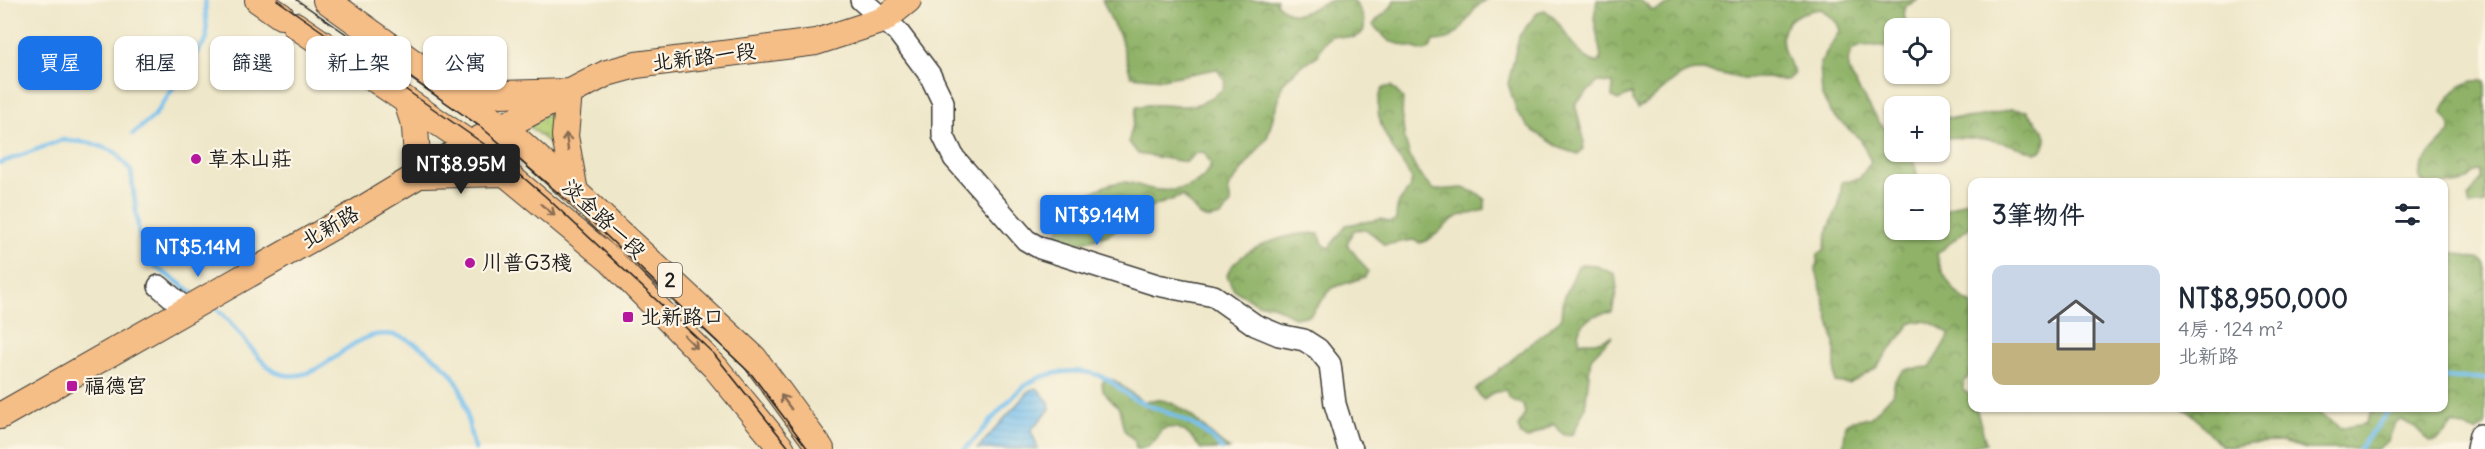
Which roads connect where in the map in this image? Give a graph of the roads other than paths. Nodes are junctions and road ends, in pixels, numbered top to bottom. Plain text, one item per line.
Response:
1 (258, 0) edge
2 (326, 0) edge
3 (861, 0) edge
4 (908, 0) edge
5 (883, 20) junction
6 (423, 68) edge
7 (454, 90) edge
8 (472, 90) edge
9 (569, 92) junction
10 (407, 102) junction
11 (503, 127) junction
12 (471, 144) junction
13 (503, 173) junction
14 (418, 175) junction
15 (575, 192) junction
16 (159, 286) dead end
17 (187, 310) junction
18 (0, 416) edge
19 (782, 449) edge
20 (821, 449) edge
21 (1352, 449) edge

1 - 10 main road, 2
2 - 6 main road, 2
3 - 5 street
4 - 5 main road, 北新路一段
5 - 9 main road, 北新路一段
5 - 21 street
7 - 11 main road, 2
8 - 9 main road
9 - 11 main road, 北新路一段
15 -> 9 main road
10 - 12 main road, 2
10 - 14 main road
11 - 12 main road, 北新路
11 - 15 main road, 淡金路一段 / 2
12 - 13 main road, 淡金路一段 / 2
12 - 14 main road, 北新路
13 - 14 main road
13 -> 19 main road, 淡金路一段 / 2
14 - 17 main road, 北新路
20 -> 15 main road, 淡金路一段 / 2
16 - 17 street
17 - 18 main road, 北新路

